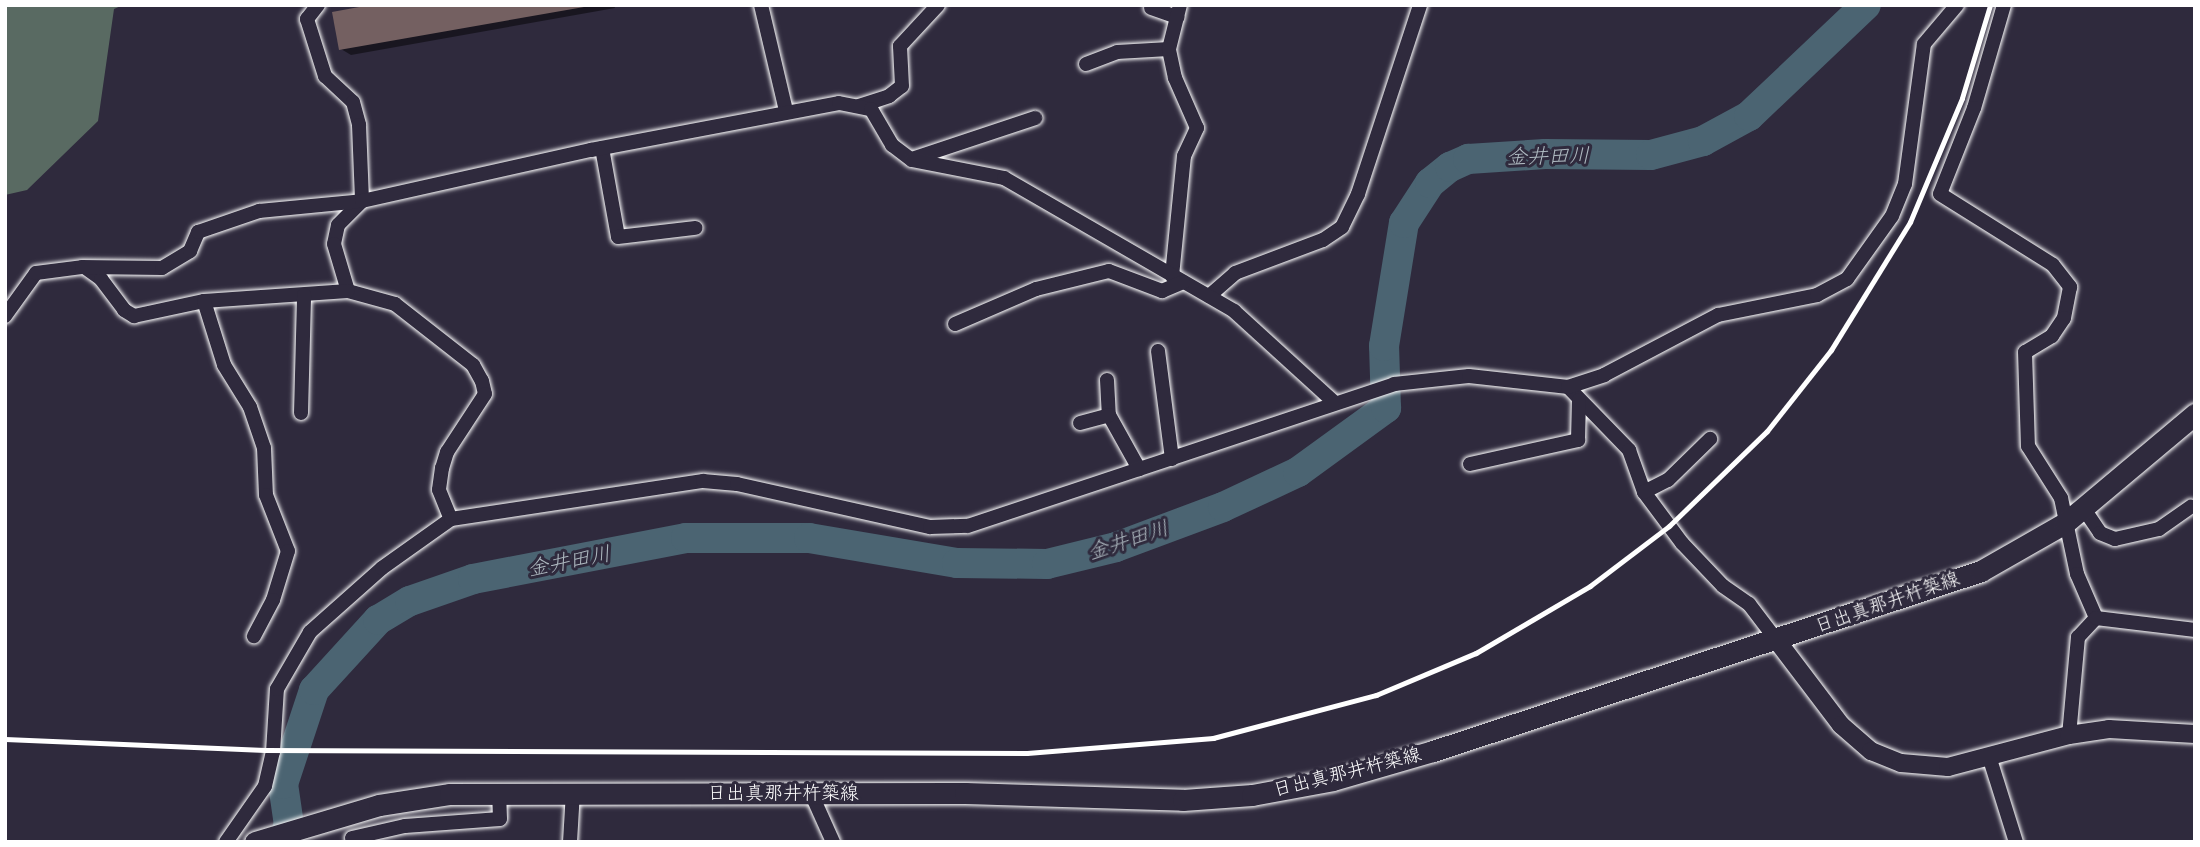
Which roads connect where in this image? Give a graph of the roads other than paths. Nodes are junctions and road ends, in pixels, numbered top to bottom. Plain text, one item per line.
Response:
1 (318, 5) edge
2 (761, 5) edge
3 (938, 5) edge
4 (1420, 5) edge
5 (1957, 5) edge
6 (2004, 5) edge
7 (1151, 8) dead end
8 (1178, 11) edge
9 (1169, 50) junction
10 (1086, 64) dead end
11 (858, 107) junction
12 (786, 111) junction
13 (1035, 118) dead end
14 (602, 148) junction
15 (910, 159) junction
16 (362, 201) junction
17 (695, 228) dead end
18 (85, 268) junction
19 (1178, 279) junction
20 (348, 291) junction
21 (304, 295) junction
22 (1209, 296) junction
23 (204, 301) junction
24 (5, 316) edge
25 (956, 324) dead end
26 (1158, 351) dead end
27 (1107, 380) dead end
28 (1567, 387) junction
29 (1579, 400) junction
30 (1334, 402) junction
31 (301, 413) dead end
32 (2195, 414) edge
33 (1109, 415) junction
34 (1080, 423) dead end
35 (1710, 439) dead end
36 (1172, 459) junction
37 (1469, 464) dead end
38 (1139, 469) junction
39 (1644, 492) junction
40 (2082, 506) junction
41 (2190, 507) dead end
42 (451, 519) junction
43 (2066, 523) junction
44 (2096, 618) junction
45 (2194, 628) edge
46 (254, 636) dead end
47 (1774, 638) junction
48 (2195, 734) edge
49 (2069, 735) junction
50 (1989, 756) junction
51 (573, 792) junction
52 (499, 793) junction
53 (811, 793) junction
54 (260, 839) edge
55 (349, 841) edge
56 (226, 842) edge
57 (570, 842) edge
58 (833, 842) edge
59 (2016, 842) edge

1 - 16 street
2 - 12 street
3 - 11 street
4 - 22 street
5 - 28 street
6 - 43 street
7 - 8 street
8 - 9 street
9 - 10 street
9 - 19 street
11 - 12 street
11 - 15 street
12 - 14 street
13 - 15 street
14 - 16 street
14 - 17 street
15 - 19 street
16 - 18 street
16 - 20 street
18 - 23 street
18 - 24 street
19 - 22 street
19 - 25 street
20 - 21 street
20 - 42 street
21 - 23 street
21 - 31 street
22 - 30 street
23 - 46 street
26 - 36 street
27 - 33 street
28 - 29 street
28 - 30 street
29 - 37 street
29 - 39 street
30 - 36 street
32 - 40 main road, 日出真那井杵築線
33 - 34 street
33 - 38 street
35 - 39 street
36 - 38 street
38 - 42 street
39 - 47 street
40 - 41 street
40 - 43 main road, 日出真那井杵築線
42 - 56 street
43 - 44 street
43 - 47 main road, 日出真那井杵築線
44 - 45 street
44 - 49 street
47 - 50 street
47 - 53 main road, 日出真那井杵築線
48 - 49 street
49 - 50 street
50 - 59 street
51 - 52 main road, 日出真那井杵築線
51 - 53 main road, 日出真那井杵築線
51 - 57 street
52 - 54 main road, 日出真那井杵築線
52 - 55 street
53 - 58 street

